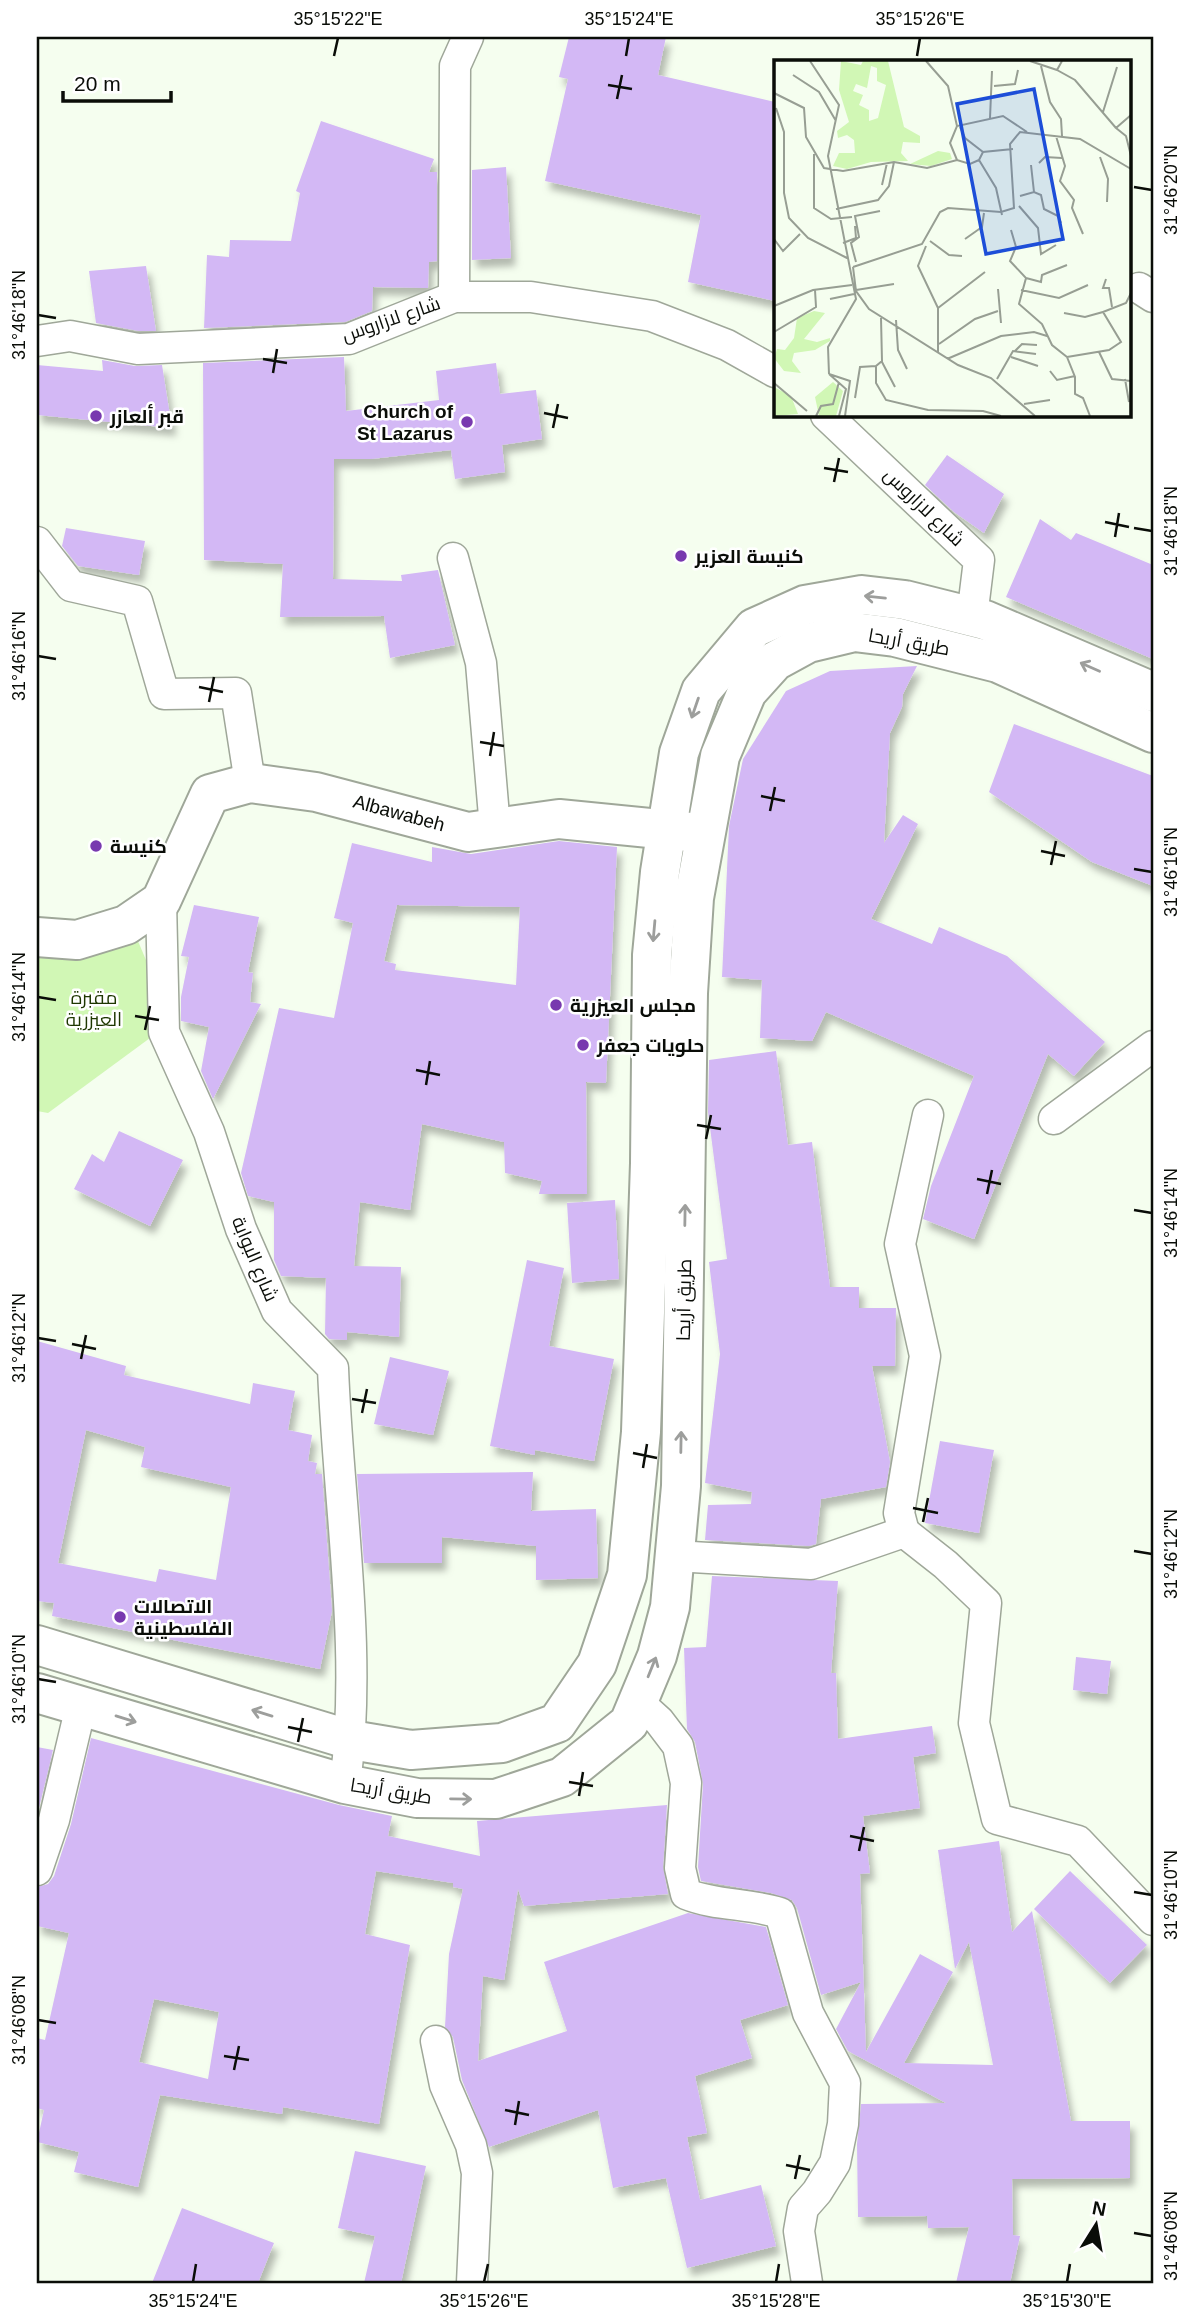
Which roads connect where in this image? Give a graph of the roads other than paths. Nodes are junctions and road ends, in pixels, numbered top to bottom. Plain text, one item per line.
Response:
1 (468, 37) edge
2 (454, 297) junction
3 (37, 341) edge
4 (774, 371) edge
5 (827, 416) edge
6 (37, 542) edge
7 (453, 558) dead end
8 (972, 617) junction
9 (1153, 692) edge
10 (1153, 733) edge
11 (250, 783) junction
12 (495, 828) junction
13 (666, 828) junction
14 (706, 834) junction
15 (161, 901) junction
16 (37, 937) edge
17 (1153, 1046) edge
18 (928, 1115) dead end
19 (1054, 1119) dead end
20 (904, 1532) junction
21 (674, 1556) junction
22 (37, 1645) edge
23 (37, 1693) edge
24 (638, 1702) junction
25 (81, 1706) junction
26 (351, 1740) junction
27 (345, 1784) junction
28 (37, 1870) edge
29 (1153, 1920) edge
30 (436, 2041) dead end
31 (472, 2283) edge
32 (807, 2283) edge

1 - 2 street
2 - 3 street, شارع لازاروس
2 - 4 street, شارع لازاروس
5 - 8 street, شارع لازاروس
6 - 11 street
7 - 12 street
9 -> 8 main road, طريق أريحا
8 -> 13 main road, طريق أريحا
10 - 14 main road, طريق أريحا
11 - 12 main road, Albawabeh
11 - 15 main road, Albawabeh
12 - 13 main road, Albawabeh
13 - 14 main road, Albawabeh
13 -> 26 main road, طريق أريحا
21 -> 14 main road, طريق أريحا
15 - 16 main road
15 - 26 street, شارع البوابة
17 - 19 street
18 - 20 street
20 - 21 street
20 - 29 street
24 -> 21 main road, طريق أريحا
26 -> 22 main road, طريق أريحا
23 - 25 main road, طريق أريحا
27 -> 24 main road, طريق أريحا
24 - 32 street
25 -> 27 main road, طريق أريحا
25 - 28 street
26 - 27 street, شارع البوابة
30 - 31 street

